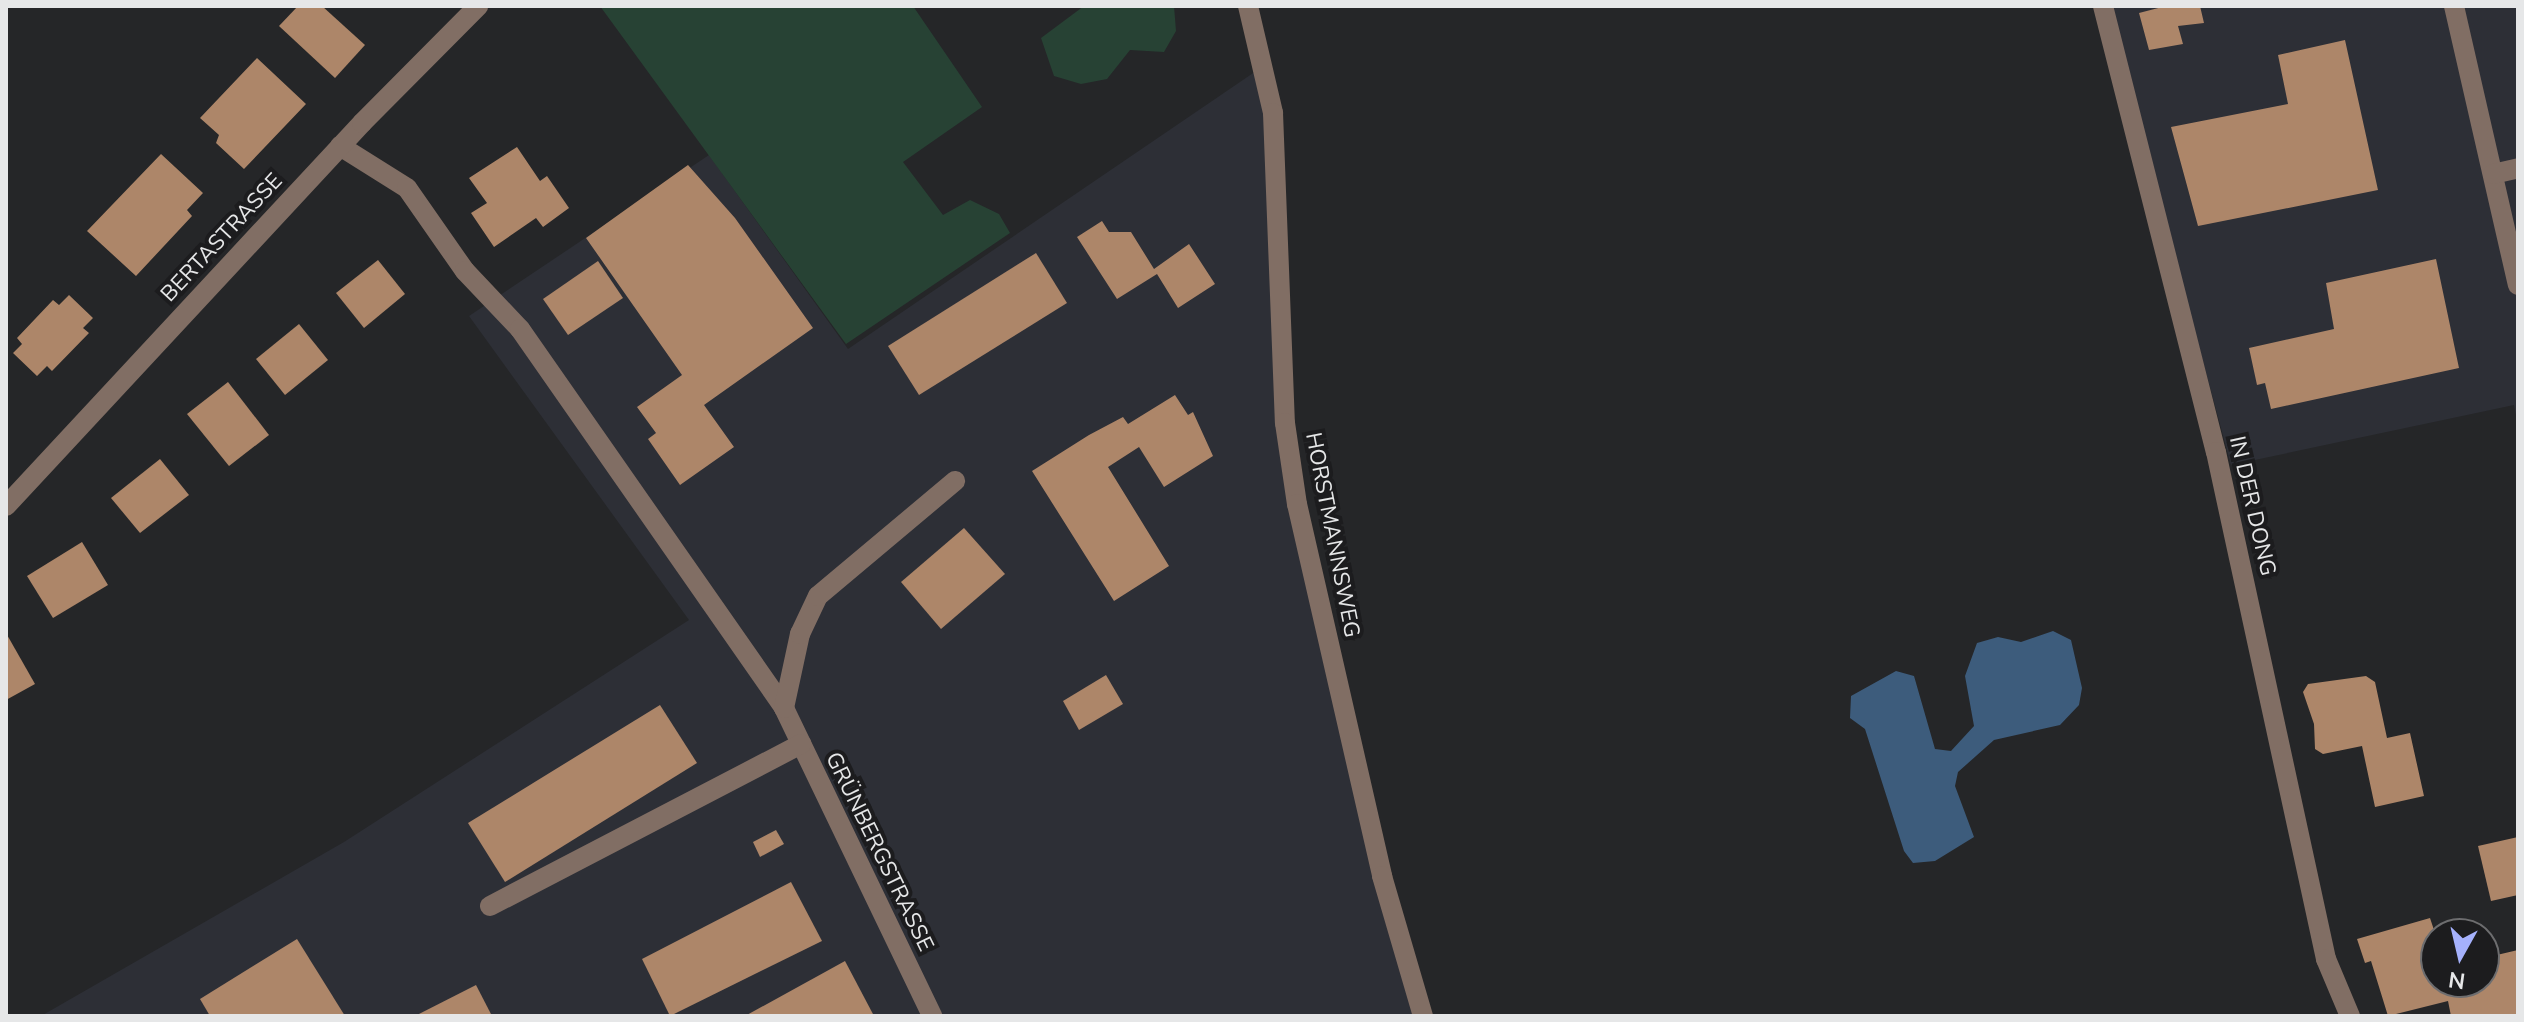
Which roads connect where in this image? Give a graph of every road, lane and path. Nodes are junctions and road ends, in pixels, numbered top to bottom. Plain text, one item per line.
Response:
1 (478, 6) edge
2 (1248, 6) edge
3 (2103, 6) edge
4 (2454, 6) edge
5 (340, 146) junction
6 (2518, 168) edge
7 (2493, 174) junction
8 (2518, 285) edge
9 (955, 481) dead end
10 (6, 506) edge
11 (784, 708) junction
12 (801, 744) junction
13 (490, 906) dead end
14 (932, 1016) edge
15 (1423, 1016) edge
16 (2350, 1016) edge

1 - 5 street, BERTASTRASSE
2 - 15 street, HORSTMANNSWEG
3 - 16 street, IN DER DONG
4 - 7 street
5 - 10 street, BERTASTRASSE
5 - 11 street, GRÜNBERGSTRASSE
6 - 7 street
7 - 8 street
9 - 11 street
11 - 12 street, GRÜNBERGSTRASSE
12 - 13 street
12 - 14 street, GRÜNBERGSTRASSE

